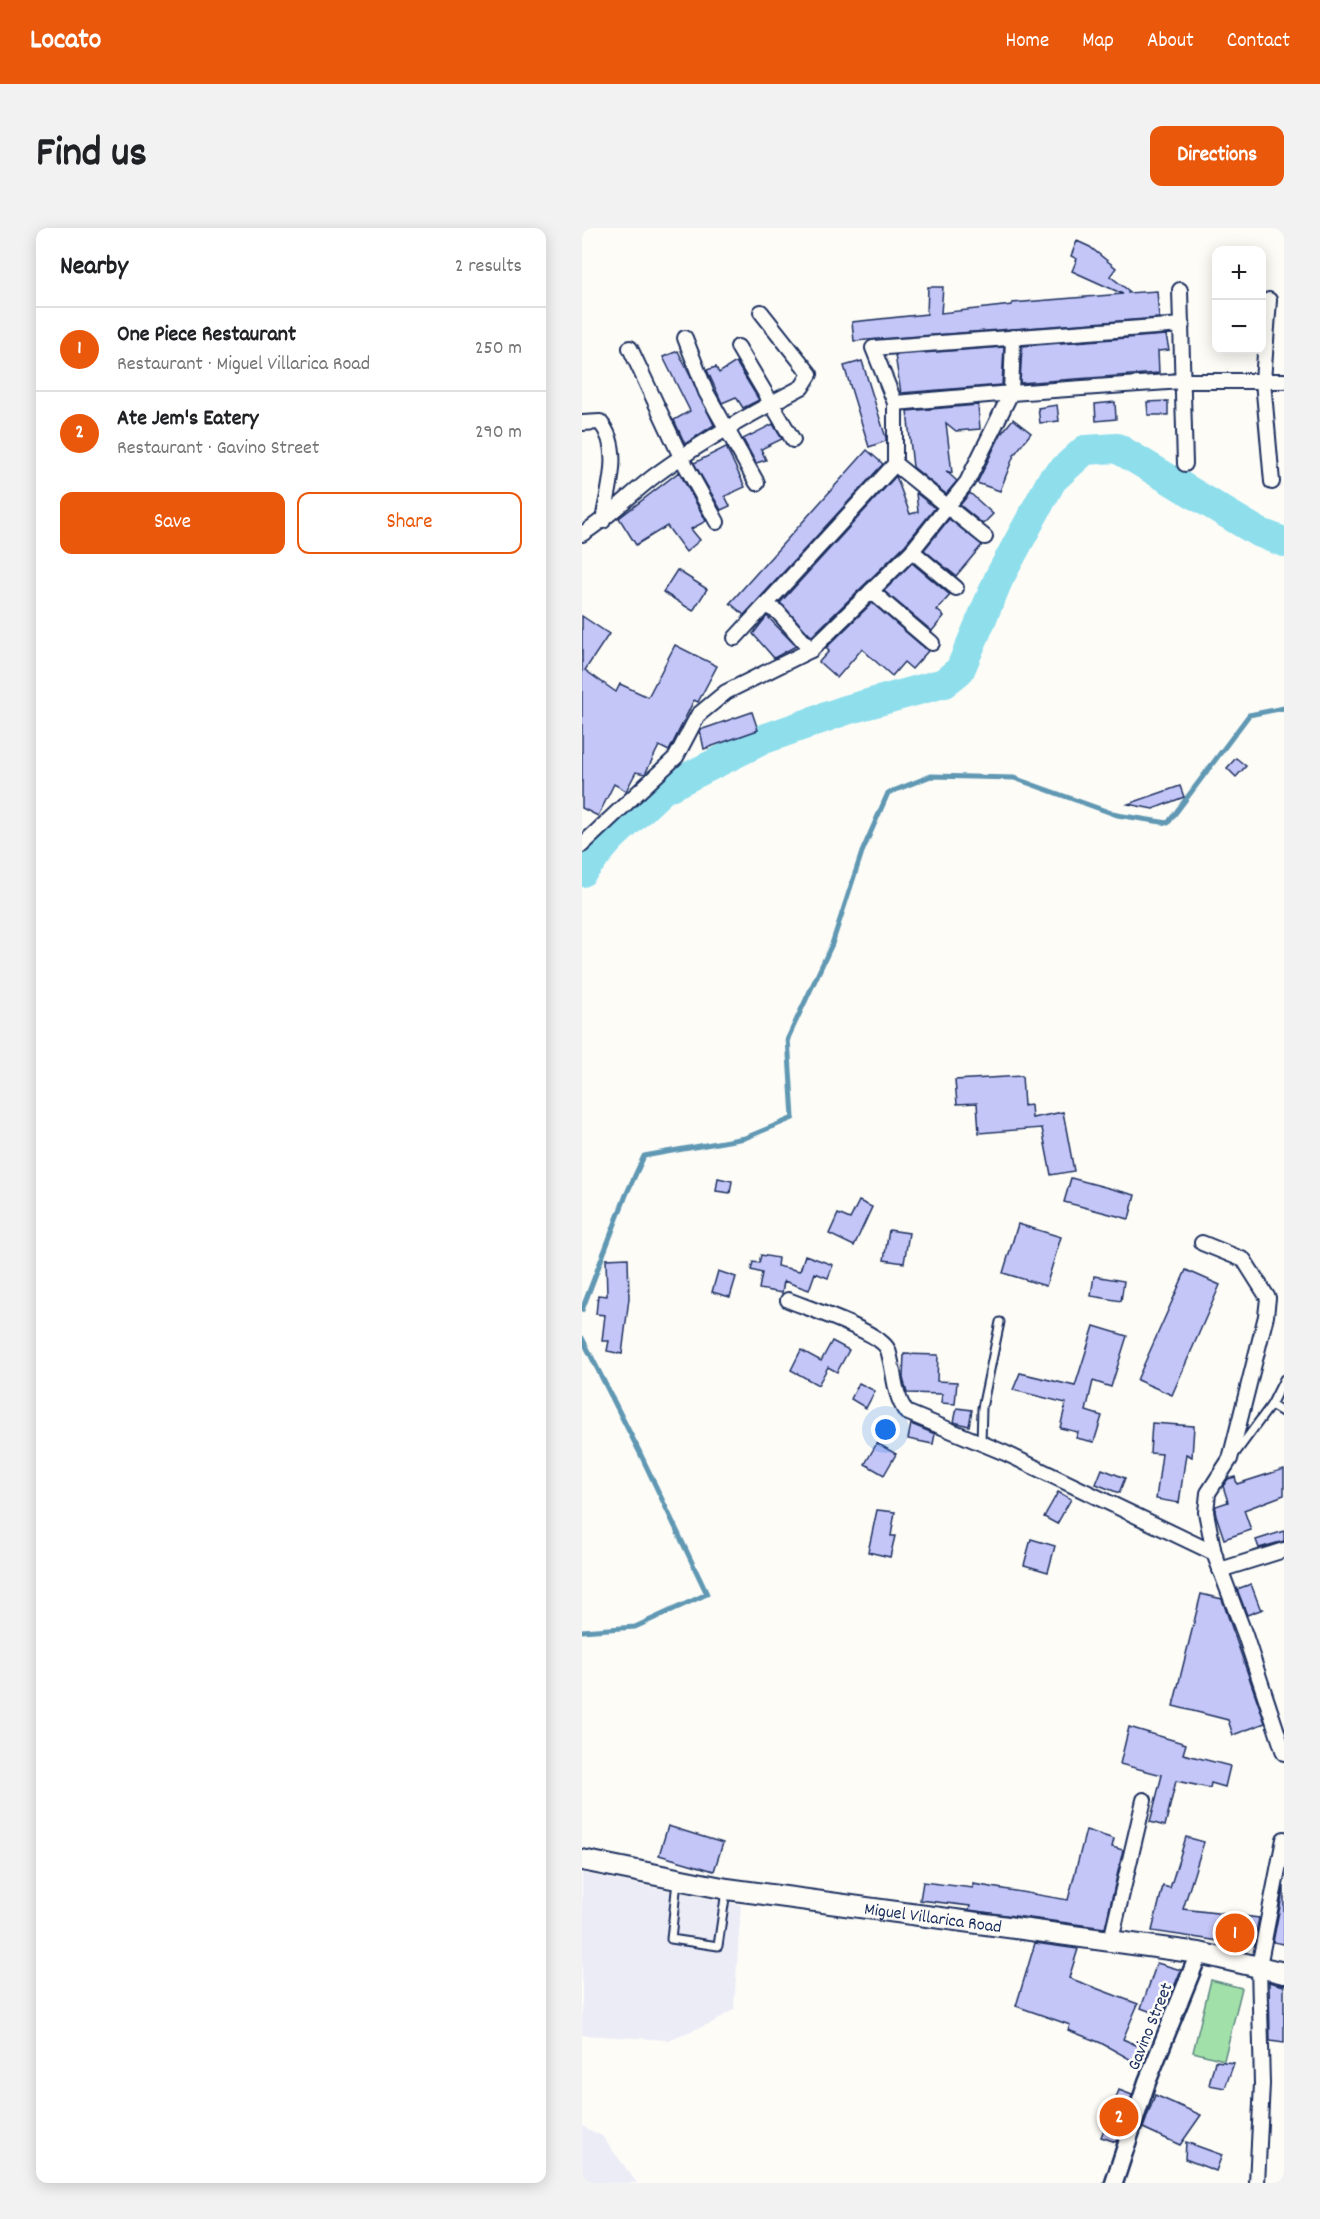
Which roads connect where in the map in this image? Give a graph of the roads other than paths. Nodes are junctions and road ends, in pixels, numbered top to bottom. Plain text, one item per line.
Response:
1 (1180, 290) dead end
2 (1269, 300) dead end
3 (761, 312) dead end
4 (1182, 325) junction
5 (1012, 337) junction
6 (685, 338) dead end
7 (738, 347) dead end
8 (630, 348) dead end
9 (1182, 381) junction
10 (1263, 381) junction
11 (1284, 381) edge
12 (1011, 393) junction
13 (771, 403) junction
14 (895, 403) junction
15 (582, 423) edge
16 (728, 429) junction
17 (793, 440) dead end
18 (681, 457) junction
19 (895, 464) junction
20 (1185, 464) dead end
21 (1272, 482) dead end
22 (757, 483) dead end
23 (950, 507) junction
24 (603, 521) junction
25 (717, 522) dead end
26 (582, 534) edge
27 (985, 537) dead end
28 (912, 550) junction
29 (956, 588) dead end
30 (871, 591) junction
31 (767, 606) junction
32 (735, 638) dead end
33 (932, 643) dead end
34 (811, 650) junction
35 (582, 845) edge
36 (1202, 1243) dead end
37 (788, 1300) dead end
38 (1000, 1322) dead end
39 (1284, 1379) edge
40 (1271, 1405) junction
41 (1284, 1413) edge
42 (981, 1443) junction
43 (1230, 1460) junction
44 (1284, 1550) edge
45 (1214, 1553) junction
46 (1220, 1570) junction
47 (1284, 1753) edge
48 (1144, 1800) dead end
49 (1284, 1839) edge
50 (582, 1860) edge
51 (677, 1879) junction
52 (727, 1889) junction
53 (1111, 1940) junction
54 (1199, 1953) junction
55 (1258, 1966) junction
56 (1284, 1973) edge
57 (1114, 2183) edge
58 (1257, 2183) edge

1 - 4 street
2 - 10 street
3 - 13 street
4 - 5 street
4 - 9 street
5 - 12 street
5 - 14 street
6 - 16 street
7 - 13 street
8 - 18 street
9 - 10 street
9 - 12 street
9 - 20 street
10 - 11 street
10 - 21 street
12 - 14 street
12 - 23 street
13 - 16 street
13 - 17 street
14 - 19 street
15 - 24 street
16 - 18 street
16 - 22 street
18 - 24 street
18 - 25 street
19 - 23 street
19 - 31 street
23 - 27 street
23 - 28 street
24 - 26 street
28 - 29 street
28 - 30 street
30 - 33 street
30 - 34 street
31 - 32 street
31 - 34 street
34 - 35 street
36 - 43 street
37 - 42 street
38 - 42 lane
39 - 40 lane
40 - 41 lane
40 - 43 lane
42 - 45 street
43 - 45 street
44 - 46 street
45 - 46 street
46 - 47 street
48 - 53 street
49 - 55 street
50 - 51 main road, Miguel Villarica Road
51 - 52 main road, Miguel Villarica Road
51 - 52 lane
52 - 53 main road, Miguel Villarica Road
53 - 54 main road, Miguel Villarica Road
54 - 55 main road, Miguel Villarica Road
54 - 57 street, Gavino Street
55 - 56 main road, Miguel Villarica Road
55 - 58 street

